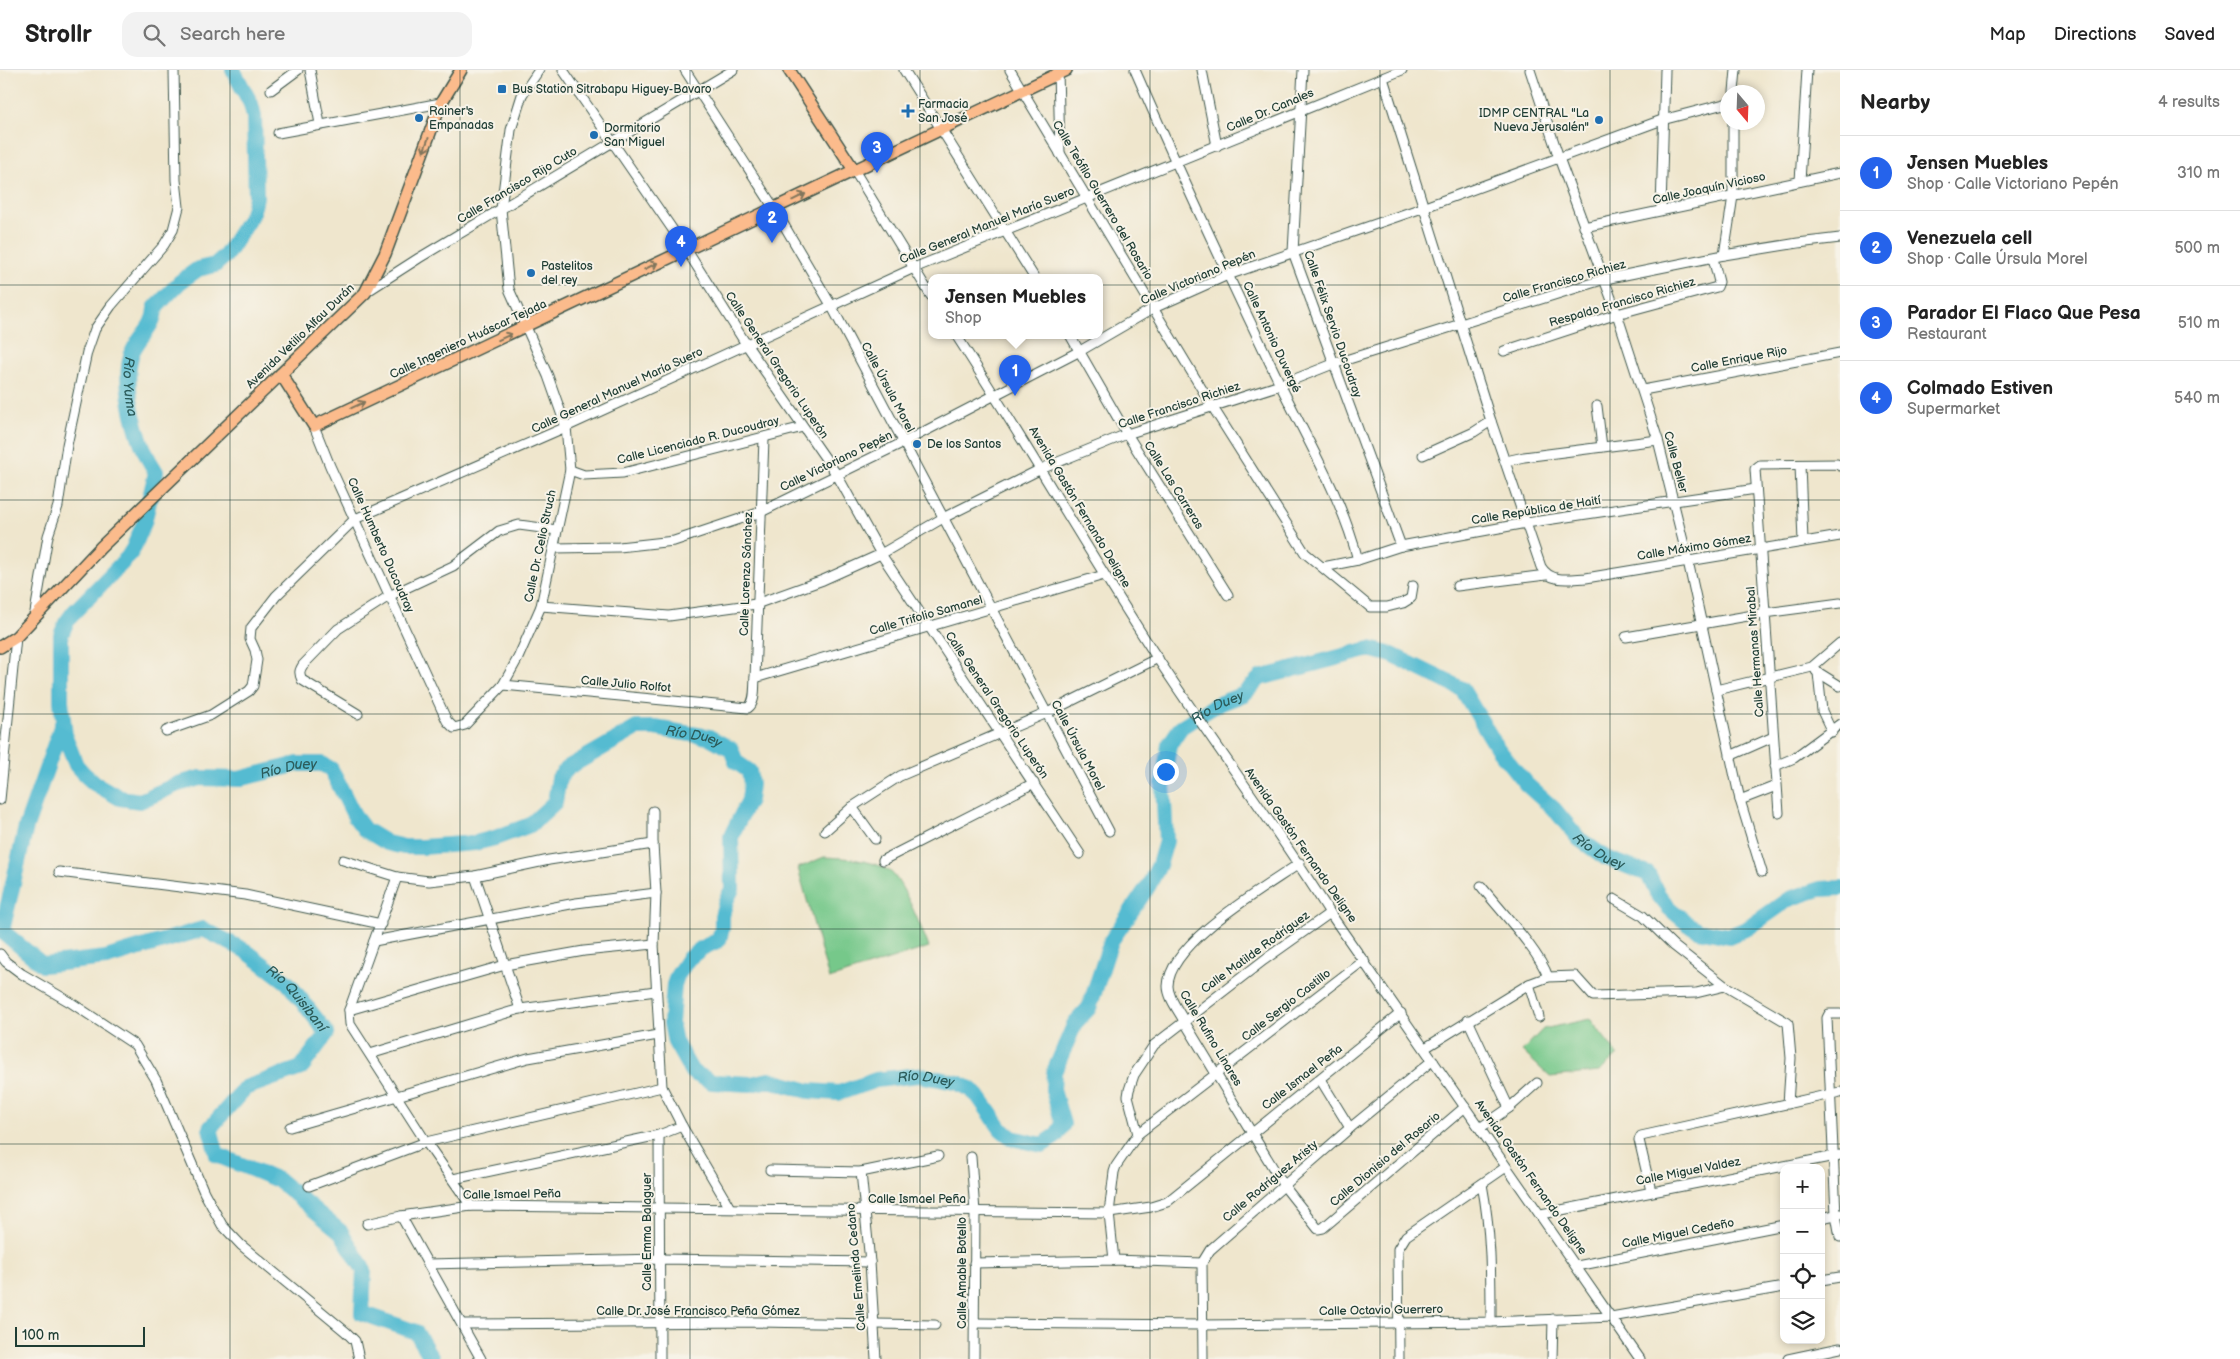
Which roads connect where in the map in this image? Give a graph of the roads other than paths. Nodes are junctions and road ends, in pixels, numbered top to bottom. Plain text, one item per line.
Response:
1 (174, 70) edge
2 (298, 70) edge
3 (310, 70) edge
4 (462, 70) edge
5 (539, 70) edge
6 (563, 70) edge
7 (684, 70) edge
8 (734, 70) edge
9 (789, 70) edge
10 (904, 70) edge
11 (1010, 70) edge
12 (1135, 70) edge
13 (1202, 70) edge
14 (1303, 70) edge
15 (1402, 70) edge
16 (1530, 70) edge
17 (1664, 70) edge
18 (1736, 70) edge
19 (1807, 70) edge
20 (1061, 71) edge
21 (1383, 78) junction
22 (1735, 85) edge
23 (270, 90) dead end
24 (699, 90) junction
25 (1023, 91) junction
26 (441, 103) junction
27 (1720, 105) edge
28 (1302, 109) junction
29 (1662, 120) junction
30 (320, 124) junction
31 (941, 128) junction
32 (1733, 130) edge
33 (278, 133) dead end
34 (612, 143) junction
35 (1217, 146) junction
36 (1060, 154) junction
37 (1559, 158) junction
38 (1175, 162) junction
39 (854, 170) junction
40 (1840, 173) edge
41 (1800, 181) junction
42 (1732, 196) junction
43 (1086, 197) junction
44 (774, 208) junction
45 (1425, 208) junction
46 (501, 209) junction
47 (1661, 210) junction
48 (1584, 227) junction
49 (1005, 231) junction
50 (1840, 238) edge
51 (686, 249) junction
52 (1293, 252) junction
53 (1724, 255) junction
54 (1713, 258) junction
55 (914, 268) junction
56 (1032, 274) edge
57 (1228, 275) junction
58 (1605, 279) junction
59 (928, 291) edge
60 (365, 293) junction
61 (831, 305) junction
62 (1154, 308) junction
63 (1617, 314) junction
64 (1461, 324) junction
65 (527, 327) junction
66 (1103, 338) edge
67 (959, 339) edge
68 (1072, 339) edge
69 (1101, 339) edge
70 (746, 344) junction
71 (1080, 351) junction
72 (1504, 351) dead end
73 (1840, 353) edge
74 (1333, 364) junction
75 (281, 374) junction
76 (1280, 384) junction
77 (1643, 390) junction
78 (995, 394) junction
79 (1212, 406) junction
80 (1597, 406) dead end
81 (1491, 421) junction
82 (314, 426) junction
83 (566, 427) junction
84 (803, 427) junction
85 (1127, 434) junction
86 (764, 439) junction
87 (1658, 440) junction
88 (904, 442) junction
89 (1602, 447) junction
90 (1423, 455) dead end
91 (1506, 461) junction
92 (1800, 465) junction
93 (1840, 466) edge
94 (1041, 469) junction
95 (570, 470) junction
96 (837, 475) junction
97 (1756, 489) junction
98 (1674, 502) junction
99 (760, 512) junction
100 (943, 518) junction
101 (355, 519) junction
102 (1526, 523) junction
103 (556, 530) junction
104 (1840, 536) edge
105 (1803, 541) junction
106 (1401, 546) junction
107 (554, 548) junction
108 (1760, 549) junction
109 (880, 554) junction
110 (1358, 560) junction
111 (1688, 561) junction
112 (1323, 567) junction
113 (1104, 575) junction
114 (1549, 576) junction
115 (1413, 586) dead end
116 (1457, 586) dead end
117 (1228, 595) dead end
118 (389, 596) junction
119 (756, 604) junction
120 (1840, 604) edge
121 (541, 606) junction
122 (991, 608) junction
123 (1765, 613) junction
124 (34, 619) junction
125 (1702, 624) junction
126 (929, 627) junction
127 (16, 637) junction
128 (1626, 638) dead end
129 (1840, 643) edge
130 (0, 647) edge
131 (1158, 658) junction
132 (1815, 670) junction
133 (755, 678) junction
134 (1768, 678) junction
135 (503, 685) junction
136 (1840, 686) edge
137 (1716, 690) junction
138 (748, 708) joint
139 (1047, 713) junction
140 (358, 714) dead end
141 (1840, 724) edge
142 (454, 728) joint
143 (166, 731) dead end
144 (1832, 732) junction
145 (1000, 733) junction
146 (1773, 737) junction
147 (1730, 756) junction
148 (1775, 766) junction
149 (1034, 783) junction
150 (1776, 786) junction
151 (0, 800) edge
152 (1740, 800) junction
153 (852, 807) junction
154 (654, 811) dead end
155 (1779, 813) dead end
156 (825, 831) dead end
157 (1109, 831) dead end
158 (875, 839) dead end
159 (653, 844) junction
160 (1080, 854) dead end
161 (342, 860) dead end
162 (883, 860) dead end
163 (1300, 863) junction
164 (59, 872) dead end
165 (1762, 872) dead end
166 (475, 876) junction
167 (397, 877) junction
168 (1481, 886) dead end
169 (656, 893) junction
170 (1614, 899) dead end
171 (1330, 912) junction
172 (490, 920) junction
173 (381, 924) junction
174 (374, 941) junction
175 (654, 944) junction
176 (0, 954) edge
177 (1364, 960) junction
178 (505, 965) junction
179 (1548, 978) junction
180 (1529, 984) junction
181 (1725, 986) junction
182 (656, 991) junction
183 (520, 1009) junction
184 (350, 1010) junction
185 (1402, 1014) junction
186 (1840, 1014) edge
187 (1539, 1017) dead end
188 (1468, 1020) junction
189 (1184, 1021) junction
190 (658, 1035) junction
191 (1425, 1048) junction
192 (370, 1054) junction
193 (1432, 1060) junction
194 (1218, 1074) junction
195 (1320, 1079) junction
196 (1537, 1083) dead end
197 (662, 1087) junction
198 (1840, 1092) edge
199 (1830, 1094) junction
200 (397, 1097) junction
201 (1788, 1104) junction
202 (1465, 1107) junction
203 (1509, 1108) junction
204 (682, 1126) junction
205 (290, 1127) dead end
206 (1350, 1128) junction
207 (1480, 1128) junction
208 (1252, 1132) junction
209 (1138, 1134) junction
210 (659, 1135) junction
211 (426, 1142) junction
212 (1836, 1155) edge
213 (938, 1156) dead end
214 (971, 1157) dead end
215 (1506, 1166) junction
216 (770, 1170) dead end
217 (861, 1172) junction
218 (453, 1179) junction
219 (1482, 1184) junction
220 (309, 1186) dead end
221 (1284, 1186) junction
222 (1651, 1191) junction
223 (471, 1206) junction
224 (659, 1207) junction
225 (730, 1208) junction
226 (864, 1212) junction
227 (975, 1212) junction
228 (1109, 1213) junction
229 (1541, 1214) junction
230 (1838, 1215) edge
231 (400, 1216) junction
232 (1825, 1217) edge
233 (367, 1224) dead end
234 (1780, 1226) edge
235 (1321, 1229) joint
236 (1840, 1237) edge
237 (660, 1259) junction
238 (1114, 1260) junction
239 (870, 1262) junction
240 (974, 1263) junction
241 (1202, 1263) junction
242 (428, 1264) junction
243 (1577, 1266) junction
244 (1840, 1277) edge
245 (1825, 1279) edge
246 (1780, 1287) edge
247 (1611, 1317) junction
248 (1553, 1319) junction
249 (1398, 1322) junction
250 (1491, 1322) junction
251 (659, 1323) junction
252 (975, 1323) junction
253 (462, 1324) junction
254 (874, 1324) junction
255 (935, 1325) dead end
256 (1201, 1325) junction
257 (1840, 1348) edge
258 (360, 1359) edge
259 (481, 1359) edge
260 (660, 1359) edge
261 (876, 1359) edge
262 (974, 1359) edge
263 (1202, 1359) edge
264 (1399, 1359) edge
265 (1552, 1359) edge
266 (1640, 1359) edge
267 (1788, 1359) edge

1 - 124 street
2 - 23 street
3 - 30 street
4 - 26 main road, Avenida Vetilio Alfau Durán
5 - 46 street, Calle Dr. Celio Struch
6 - 34 street, Calle General Gregorio Luperón
7 - 24 street, Calle Úrsula Morel
8 - 24 street, Calle Francisco Rijo Cuto
9 - 39 main road
10 - 31 street
11 - 25 street, Calle Teófilo Guerrero del Rosario
12 - 38 street, Calle Antonio Duvergé
13 - 35 street
14 - 28 street, Calle Félix Servio Ducoudray
15 - 21 street, Calle Dr. Canales
16 - 37 street, Calle Beller
17 - 29 street
18 - 22 street
19 - 41 street
20 - 25 main road, Calle Ingeniero Huáscar Tejada
20 - 36 street
21 - 28 street, Calle Dr. Canales
21 - 45 street
24 - 34 street, Calle Francisco Rijo Cuto
24 - 44 street, Calle Úrsula Morel
25 - 31 main road, Calle Ingeniero Huáscar Tejada
25 - 36 street, Calle Teófilo Guerrero del Rosario
26 - 30 street
26 -> 60 main road, Avenida Vetilio Alfau Durán
27 - 29 street, Calle Victoriano Pepén
28 - 35 street, Calle Dr. Canales
28 - 52 street, Calle Félix Servio Ducoudray
29 - 37 street, Calle Victoriano Pepén
29 - 47 street
30 - 33 street
31 - 39 main road, Calle Ingeniero Huáscar Tejada
31 - 49 street
32 - 42 street
34 - 46 street, Calle Francisco Rijo Cuto
34 - 51 street, Calle General Gregorio Luperón
35 - 38 street, Calle Dr. Canales
36 - 43 street, Calle Teófilo Guerrero del Rosario
37 - 45 street, Calle Victoriano Pepén
37 - 48 street, Calle Beller
38 - 43 street, Calle General Manuel María Suero
38 - 57 street, Calle Antonio Duvergé
44 -> 39 main road, Calle Ingeniero Huáscar Tejada
39 - 55 street
40 - 41 street, Calle Joaquín Vicioso
41 - 42 street, Calle Joaquín Vicioso
42 - 47 street, Calle Joaquín Vicioso
42 - 53 street
43 - 49 street, Calle General Manuel María Suero
43 - 62 street, Calle Teófilo Guerrero del Rosario
44 - 51 main road, Calle Ingeniero Huáscar Tejada
44 - 61 street, Calle Úrsula Morel
45 - 52 street, Calle Victoriano Pepén
45 - 64 street
46 - 60 street, Calle Francisco Rijo Cuto
46 - 65 street, Calle Dr. Celio Struch
47 - 48 street, Calle Joaquín Vicioso
48 - 58 street, Calle Beller
49 - 55 street, Calle General Manuel María Suero
49 - 56 street
50 - 53 street, Calle Francisco Richiez
65 -> 51 main road, Calle Ingeniero Huáscar Tejada
51 - 70 street, Calle General Gregorio Luperón
52 - 57 street, Calle Victoriano Pepén
52 - 74 street, Calle Félix Servio Ducoudray
53 - 54 street, Calle Francisco Richiez
54 - 58 street, Calle Francisco Richiez
54 - 63 street, Respaldo Francisco Richiez
55 - 59 street
55 - 61 street, Calle General Manuel María Suero
57 - 62 street, Calle Victoriano Pepén
57 - 76 street, Calle Antonio Duvergé
58 - 63 street, Calle Beller
58 - 64 street, Calle Francisco Richiez
60 - 75 main road, Avenida Vetilio Alfau Durán
61 - 70 street, Calle General Manuel María Suero
61 - 88 street, Calle Úrsula Morel
62 - 66 street, Calle Victoriano Pepén
62 - 79 street, Calle Teófilo Guerrero del Rosario
63 - 72 street, Respaldo Francisco Richiez
63 - 77 street, Calle Beller
64 - 74 street, Calle Francisco Richiez
64 - 81 street
82 -> 65 main road, Calle Ingeniero Huáscar Tejada
65 - 83 street, Calle Dr. Celio Struch
67 - 78 street, Avenida Gastón Fernando Deligne
68 - 71 street, Calle Las Carreras
69 - 71 street, Calle Victoriano Pepén
70 - 83 street, Calle General Manuel María Suero
70 - 84 street, Calle General Gregorio Luperón
71 - 78 street, Calle Victoriano Pepén
71 - 85 street, Calle Las Carreras
73 - 77 street, Calle Enrique Rijo
74 - 76 street, Calle Francisco Richiez
74 - 106 street, Calle Félix Servio Ducoudray
75 - 82 main road, Calle Humberto Ducoudray
75 - 124 main road, Avenida Vetilio Alfau Durán
76 - 79 street, Calle Francisco Richiez
76 - 110 street, Calle Antonio Duvergé
77 - 87 street, Calle Beller
78 - 88 street, Calle Victoriano Pepén
78 - 94 street, Avenida Gastón Fernando Deligne
79 - 85 street, Calle Francisco Richiez
79 - 112 street, Calle Teófilo Guerrero del Rosario
80 - 89 street
81 - 90 street
81 - 91 street
82 - 101 street, Calle Humberto Ducoudray
83 - 95 street, Calle Dr. Celio Struch
83 - 101 street, Calle General Manuel María Suero
84 - 86 street, Calle Licenciado R. Ducoudray
84 - 96 street, Calle General Gregorio Luperón
85 - 94 street, Calle Francisco Richiez
85 - 117 street, Calle Las Carreras
86 - 95 street, Calle Licenciado R. Ducoudray
86 - 99 street, Calle Lorenzo Sánchez
87 - 89 street
87 - 98 street, Calle Beller
88 - 96 street, Calle Victoriano Pepén
88 - 100 street, Calle Úrsula Morel
89 - 91 street
91 - 102 street
92 - 93 street
92 - 97 street, Calle Hermanas Mirabal
92 - 105 street
94 - 100 street, Calle Francisco Richiez
94 - 113 street, Avenida Gastón Fernando Deligne
95 - 103 street, Calle Dr. Celio Struch
96 - 99 street, Calle Victoriano Pepén
96 - 109 street, Calle General Gregorio Luperón
97 - 98 street, Calle República de Haití
97 - 108 street, Calle Hermanas Mirabal
98 - 102 street, Calle República de Haití
98 - 111 street, Calle Beller
99 - 107 street, Calle Victoriano Pepén
99 - 119 street, Calle Lorenzo Sánchez
100 - 109 street, Calle Francisco Richiez
100 - 122 street, Calle Úrsula Morel
101 - 118 street, Calle Humberto Ducoudray
101 - 143 street, Calle General Manuel María Suero
102 - 106 street, Calle República de Haití
102 - 114 street
103 - 107 street, Calle Dr. Celio Struch
103 - 118 street
104 - 105 street, Calle Máximo Gómez
105 - 108 street, Calle Máximo Gómez
106 - 110 street, Calle República de Haití
107 - 121 street, Calle Dr. Celio Struch
108 - 111 street, Calle Máximo Gómez
108 - 123 street, Calle Hermanas Mirabal
109 - 119 street, Calle Francisco Richiez
109 - 126 street, Calle General Gregorio Luperón
110 - 112 street, Calle República de Haití
111 - 114 street, Calle Máximo Gómez
111 - 125 street, Calle Beller
112 - 115 street, Calle Teófilo Guerrero del Rosario
113 - 122 street, Calle Trifolio Samanel
113 - 131 street, Avenida Gastón Fernando Deligne
114 - 116 street, Calle Máximo Gómez
118 - 140 street
118 - 142 street, Calle Humberto Ducoudray
119 - 121 street, Calle Francisco Richiez
119 - 133 street, Calle Lorenzo Sánchez
120 - 123 street
121 - 135 street, Calle Dr. Celio Struch
122 - 126 street, Calle Trifolio Samanel
122 - 139 street, Calle Úrsula Morel
123 - 125 street
123 - 134 street, Calle Hermanas Mirabal
124 - 127 main road, Avenida Vetilio Alfau Durán
125 - 128 street
125 - 137 street, Calle Beller
126 - 133 street, Calle Trifolio Samanel
126 - 145 street, Calle General Gregorio Luperón
127 - 130 main road, Avenida Vetilio Alfau Durán
127 - 151 street
129 - 132 street
131 - 139 street
131 - 163 street, Avenida Gastón Fernando Deligne
132 - 134 street
132 - 136 street
132 - 144 street
133 - 138 street, Calle Lorenzo Sánchez
134 - 137 street
134 - 146 street, Calle Hermanas Mirabal
135 - 138 street, Calle Julio Rolfot
135 - 142 street, Calle Dr. Celio Struch
137 - 147 street, Calle Beller
139 - 145 street
139 - 157 street, Calle Úrsula Morel
141 - 144 street
144 - 148 street
145 - 149 street, Calle General Gregorio Luperón
145 - 153 street
146 - 147 street
146 - 148 street, Calle Hermanas Mirabal
147 - 152 street, Calle Beller
148 - 150 street, Calle Hermanas Mirabal
149 - 160 street, Calle General Gregorio Luperón
149 - 162 street
150 - 152 street
150 - 155 street, Calle Hermanas Mirabal
152 - 165 street, Calle Beller
153 - 156 street
153 - 158 street
154 - 159 street
159 - 166 street
159 - 169 street
161 - 167 street
163 - 171 street, Avenida Gastón Fernando Deligne
163 - 189 street, Calle Rufino Linares
164 - 173 street
166 - 167 street
166 - 172 street
167 - 173 street
168 - 179 street
169 - 172 street
169 - 175 street
170 - 181 street
171 - 177 street, Avenida Gastón Fernando Deligne
171 - 189 street, Calle Matilde Rodríguez
172 - 174 street
172 - 178 street
173 - 174 street
174 - 184 street
175 - 178 street
175 - 182 street
176 - 258 street
177 - 185 street, Avenida Gastón Fernando Deligne
177 - 194 street, Calle Sergio Castillo
178 - 183 street
178 - 184 street
179 - 180 street
179 - 181 street
180 - 187 street
180 - 188 street
181 - 201 street
182 - 183 street
182 - 190 street
183 - 192 street
184 - 192 street
185 - 191 street, Avenida Gastón Fernando Deligne
185 - 195 street, Calle Ismael Peña
186 - 199 street
188 - 191 street
188 - 203 street
189 - 194 street, Calle Rufino Linares
189 - 209 street, Calle Matilde Rodríguez
190 - 197 street
190 - 200 street
191 - 193 street, Avenida Gastón Fernando Deligne
192 - 200 street
193 - 202 street, Avenida Gastón Fernando Deligne
193 - 206 street, Calle Rodríguez Aristy
194 - 208 street, Calle Rufino Linares
194 - 209 street, Calle Sergio Castillo
195 - 206 street
195 - 208 street, Calle Ismael Peña
196 - 203 street
197 - 204 street
197 - 211 street
198 - 199 street
199 - 201 street
199 - 212 street
200 - 205 street
200 - 211 street
201 - 222 street
202 - 207 street, Avenida Gastón Fernando Deligne
202 - 235 street, Calle Dionisio del Rosario
203 - 207 street
204 - 210 street
204 - 225 street
206 - 221 street, Calle Rodríguez Aristy
207 - 215 street, Avenida Gastón Fernando Deligne
208 - 221 street, Calle Rufino Linares
208 - 228 street, Calle Ismael Peña
209 - 228 street, Calle Sergio Castillo
210 - 218 street
210 - 224 street, Calle Emma Balaguer
211 - 218 street
211 - 220 street
212 - 222 street, Calle Miguel Valdez
212 - 230 street
213 - 217 street
214 - 227 street, Calle Amable Botello
215 - 219 street
215 - 229 street, Avenida Gastón Fernando Deligne
216 - 217 street
217 - 226 street, Calle Emelinda Cedano
218 - 223 street
219 - 249 street
219 - 250 street
221 - 235 street, Calle Rufino Linares
221 - 241 street, Calle Rodríguez Aristy
222 - 229 street, Calle Miguel Valdez
223 - 224 street, Calle Ismael Peña
223 - 231 street, Calle Ismael Peña
224 - 225 street, Calle Ismael Peña
224 - 237 street, Calle Emma Balaguer
225 - 226 street, Calle Ismael Peña
226 - 227 street, Calle Ismael Peña
226 - 239 street, Calle Emelinda Cedano
227 - 228 street, Calle Ismael Peña
227 - 240 street, Calle Amable Botello
228 - 238 street, Calle Sergio Castillo
229 - 243 street, Avenida Gastón Fernando Deligne
230 - 232 street
230 - 236 street
231 - 233 street, Calle Ismael Peña
231 - 242 street
234 - 243 street, Calle Miguel Cedeño
237 - 239 street
237 - 242 street
237 - 251 street, Calle Emma Balaguer
238 - 240 street
238 - 241 street
239 - 254 street, Calle Emelinda Cedano
240 - 252 street, Calle Amable Botello
241 - 256 street
242 - 253 street
243 - 247 street, Avenida Gastón Fernando Deligne
244 - 245 street
246 - 247 street, Calle Octavio Guerrero
247 - 248 street, Calle Octavio Guerrero
247 - 266 street, Avenida Gastón Fernando Deligne
248 - 250 street, Calle Octavio Guerrero
248 - 265 street
249 - 250 street, Calle Octavio Guerrero
249 - 256 street, Calle Octavio Guerrero
249 - 264 street
251 - 253 street, Calle Dr. José Francisco Peña Gómez
251 - 254 street, Calle Dr. José Francisco Peña Gómez
251 - 260 street, Calle Emma Balaguer
252 - 256 street, Calle Octavio Guerrero
252 - 262 street, Calle Amable Botello
253 - 259 street
254 - 255 street, Calle Dr. José Francisco Peña Gómez
254 - 261 street, Calle Emelinda Cedano
256 - 263 street
257 - 267 street

